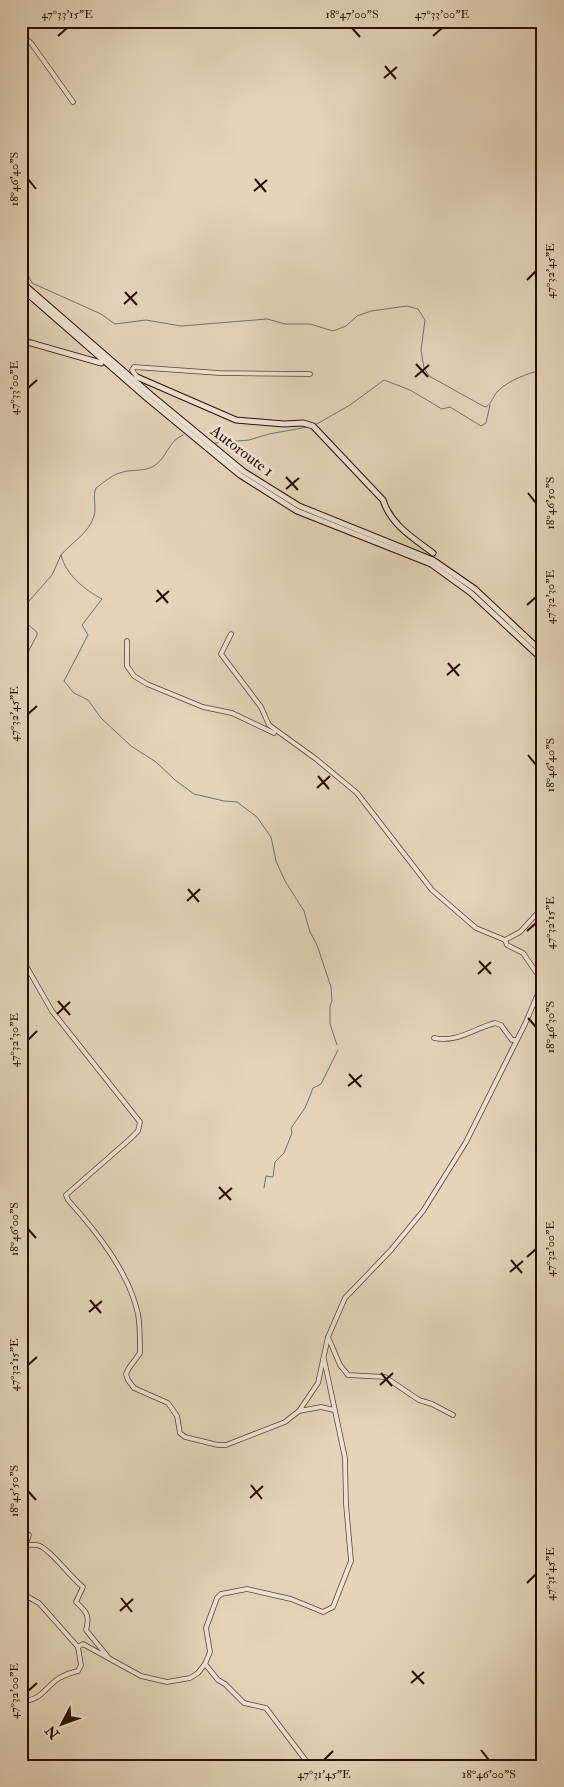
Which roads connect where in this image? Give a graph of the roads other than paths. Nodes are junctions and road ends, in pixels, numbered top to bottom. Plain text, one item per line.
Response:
1 (21, 35) edge
2 (73, 102) dead end
3 (21, 282) edge
4 (21, 288) edge
5 (21, 342) edge
6 (102, 363) dead end
7 (310, 374) dead end
8 (137, 377) joint
9 (433, 553) dead end
10 (231, 634) dead end
11 (127, 641) dead end
12 (543, 653) edge
13 (543, 660) edge
14 (277, 732) junction
15 (543, 907) edge
16 (505, 940) junction
17 (21, 957) edge
18 (543, 976) edge
19 (543, 982) edge
20 (434, 1038) dead end
21 (517, 1040) junction
22 (328, 1337) junction
23 (324, 1358) junction
24 (334, 1410) junction
25 (299, 1411) junction
26 (453, 1415) dead end
27 (21, 1529) edge
28 (24, 1545) junction
29 (21, 1556) edge
30 (21, 1593) edge
31 (78, 1647) junction
32 (110, 1658) junction
33 (205, 1664) junction
34 (21, 1701) edge
35 (310, 1766) edge

1 - 2 street
3 - 12 main road, Autoroute 1
4 - 13 main road, Autoroute 1
5 - 6 main road
7 - 8 street
8 - 9 main road
10 - 14 street
11 - 14 street
14 - 16 street
15 - 16 street
16 - 18 street
17 - 25 street
19 - 21 street
20 - 21 street
21 - 22 street
22 - 23 street
22 - 26 street
23 - 24 street
23 - 25 street
24 - 25 street
24 - 33 street
27 - 28 street
28 - 29 street
28 - 32 street
30 - 31 street
31 - 32 street
31 - 34 street
32 - 33 street
33 - 35 street

